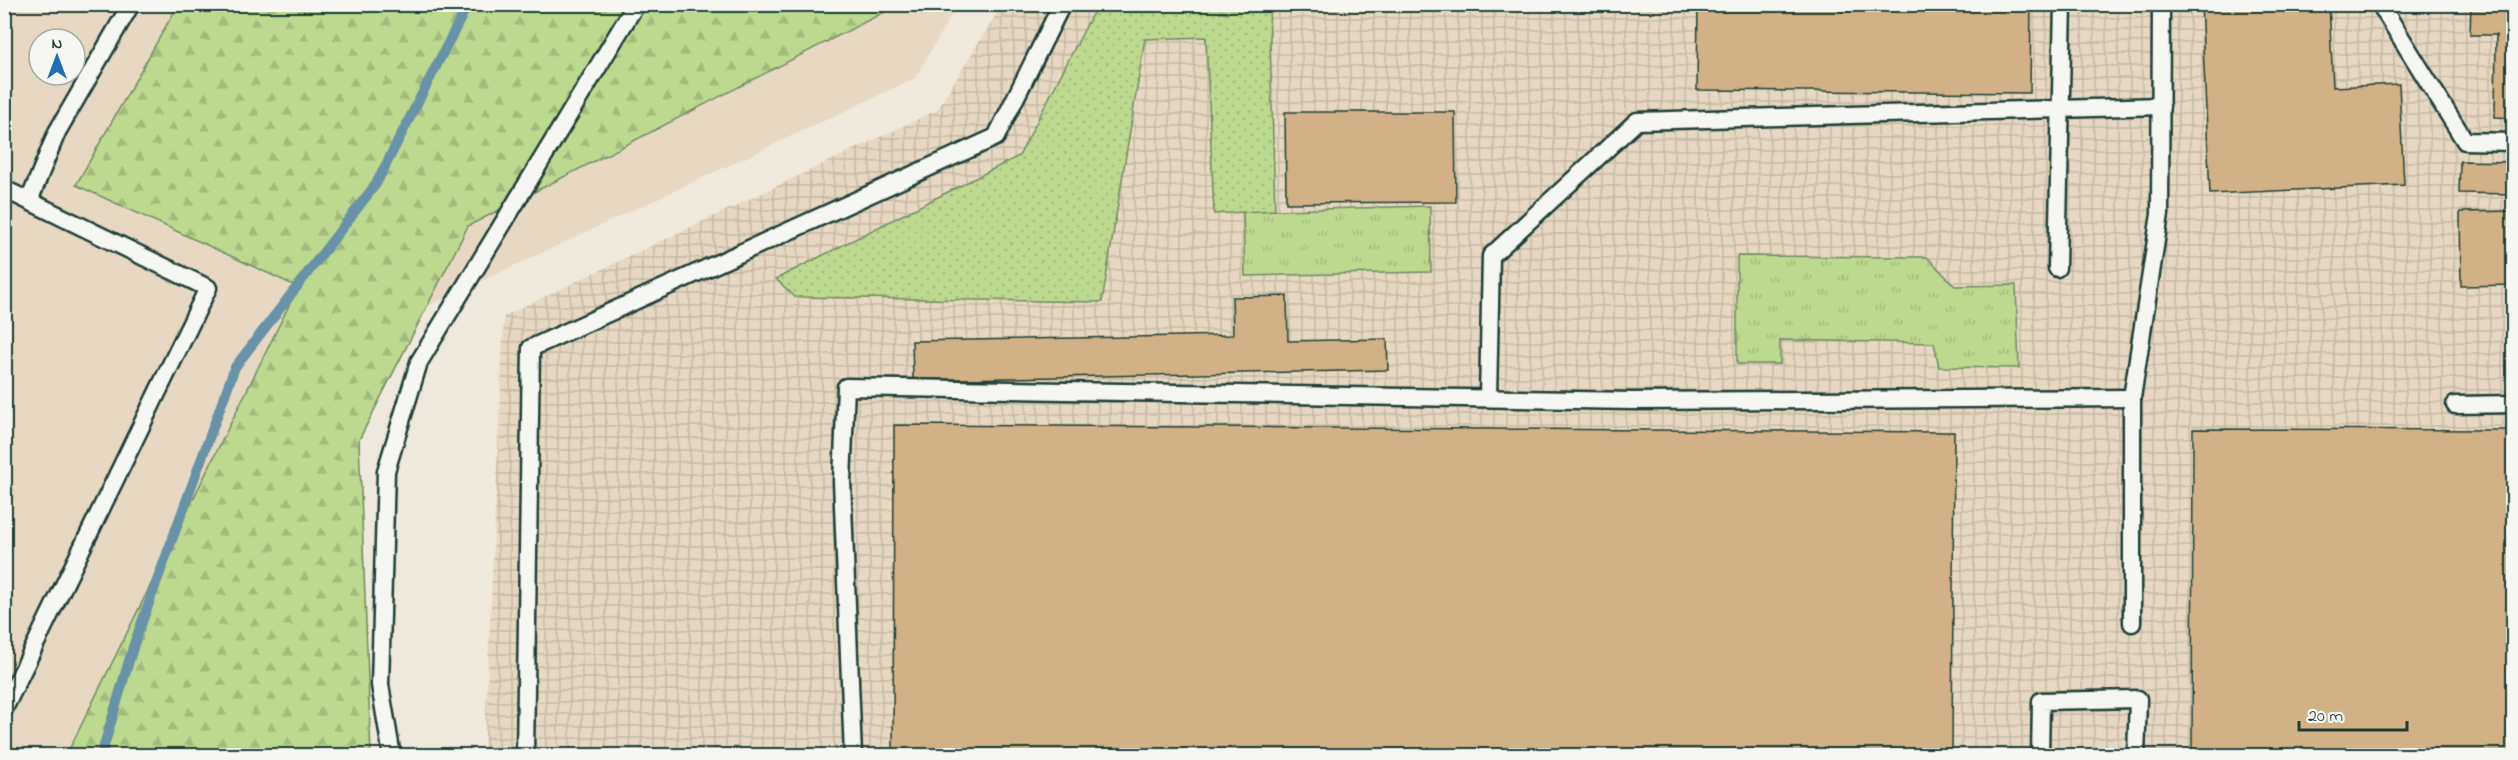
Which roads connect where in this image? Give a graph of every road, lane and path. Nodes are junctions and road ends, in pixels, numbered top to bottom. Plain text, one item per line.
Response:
1 (131, 4) edge
2 (636, 4) edge
3 (1062, 4) edge
4 (2063, 4) edge
5 (2161, 4) edge
6 (2380, 4) edge
7 (2161, 106) junction
8 (2061, 109) junction
9 (2514, 142) edge
10 (4, 189) edge
11 (29, 201) junction
12 (2057, 268) dead end
13 (1488, 398) junction
14 (2132, 398) junction
15 (2514, 404) edge
16 (2454, 405) dead end
17 (2132, 623) dead end
18 (4, 709) edge
19 (392, 756) edge
20 (525, 756) edge
21 (853, 756) edge
22 (2040, 756) edge
23 (2136, 756) edge

1 - 11 lane
2 - 19 lane
3 - 20 lane
4 - 8 lane
5 - 7 lane
6 - 9 lane
7 - 8 lane
7 - 14 lane
8 - 12 lane
8 - 13 lane
10 - 11 lane
11 - 18 lane
13 - 14 lane
13 - 21 lane
14 - 17 lane
15 - 16 lane
22 - 23 lane

